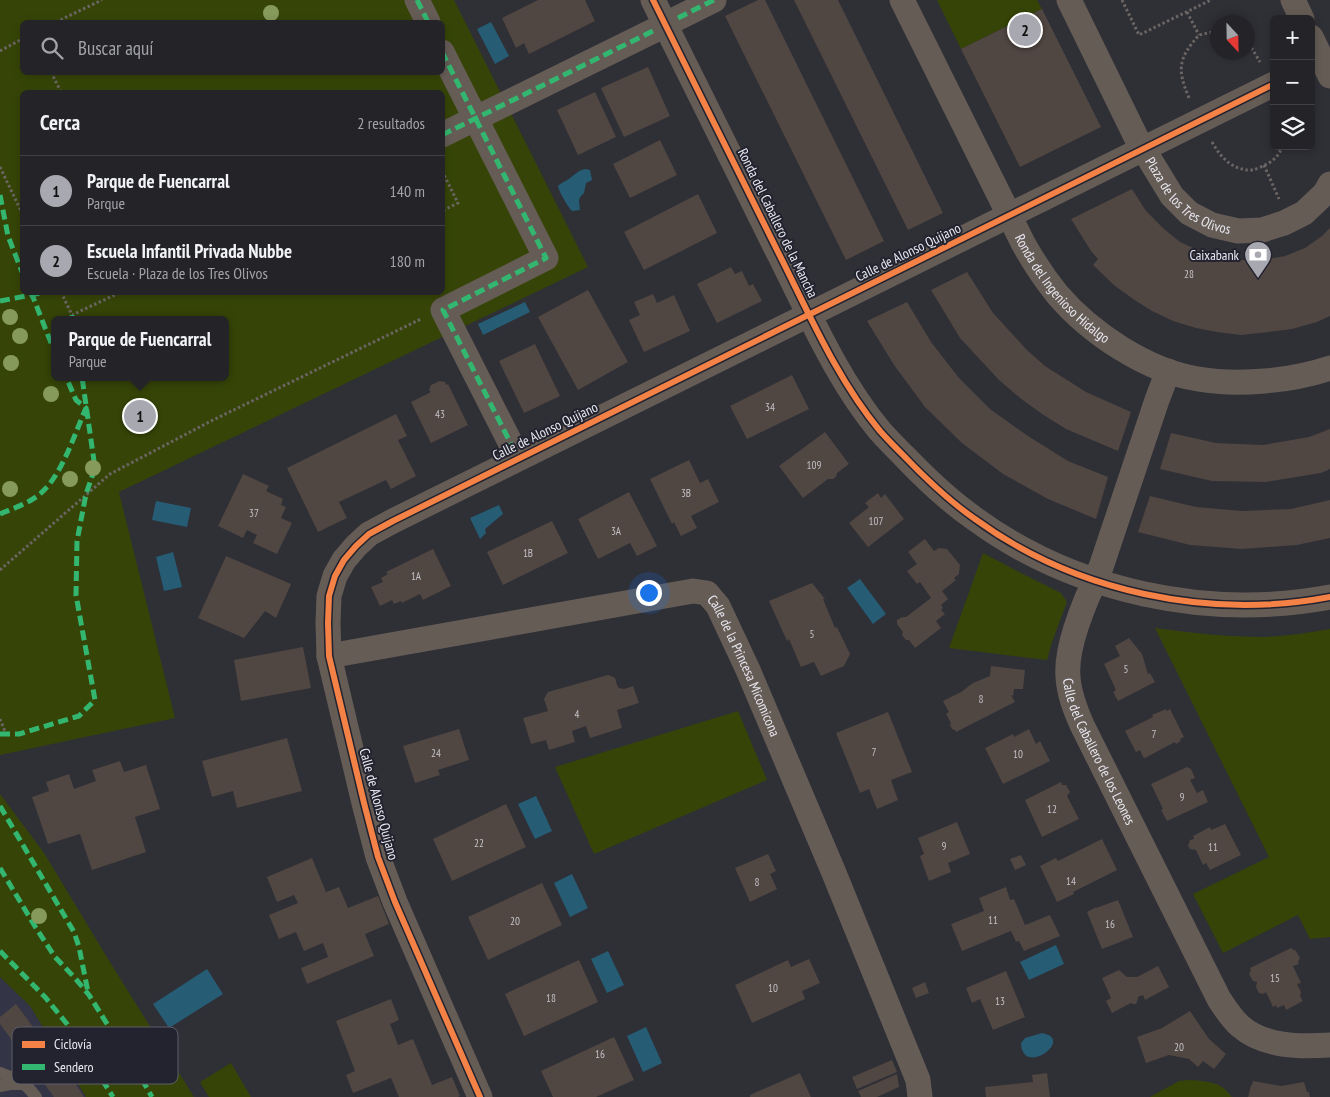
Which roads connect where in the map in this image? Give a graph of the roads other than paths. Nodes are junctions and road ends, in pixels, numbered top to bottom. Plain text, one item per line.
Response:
1 (417, 0) edge
2 (653, 0) edge
3 (714, 0) edge
4 (902, 0) edge
5 (1069, 0) edge
6 (1293, 0) edge
7 (1300, 15) edge
8 (678, 18) dead end
9 (427, 20) edge
10 (653, 31) dead end
11 (1315, 46) edge
12 (445, 58) edge
13 (1324, 65) edge
14 (1268, 75) edge
15 (475, 119) junction
16 (445, 134) edge
17 (1143, 149) junction
18 (1330, 184) edge
19 (1009, 216) junction
20 (810, 315) junction
21 (1330, 368) edge
22 (1168, 371) junction
23 (510, 444) dead end
24 (1094, 581) junction
25 (1330, 597) edge
26 (329, 656) junction
27 (1330, 1045) edge
28 (0, 1073) edge
29 (12, 1078) edge
30 (26, 1084) joint
31 (0, 1086) edge
32 (36, 1097) edge
33 (480, 1097) edge
34 (920, 1097) edge

1 - 9 street
2 - 20 street, Ronda del Caballero de la Mancha
3 - 8 street
4 - 19 street, Ronda del Ingenioso Hidalgo
5 - 17 street, Plaza de los Tres Olivos
6 - 7 street
10 - 15 street
11 - 13 street
12 - 15 street
14 - 17 street, Calle de Alonso Quijano
15 - 16 street
15 - 23 street
17 - 18 street, Plaza de los Tres Olivos
17 - 19 street, Calle de Alonso Quijano
19 - 20 street, Calle de Alonso Quijano
19 - 22 street, Ronda del Ingenioso Hidalgo
20 - 24 street, Ronda del Caballero de la Mancha
20 - 26 street, Calle de Alonso Quijano
21 - 22 street, Ronda del Ingenioso Hidalgo
22 - 24 street, Calle del Caballero de los Leones
24 - 25 street, Ronda del Caballero de la Mancha
24 - 27 street, Calle del Caballero de los Leones
26 - 33 street, Calle de Alonso Quijano
26 - 34 street, Calle de la Princesa Micomicona
28 - 29 lane
30 - 31 lane
30 - 32 lane

